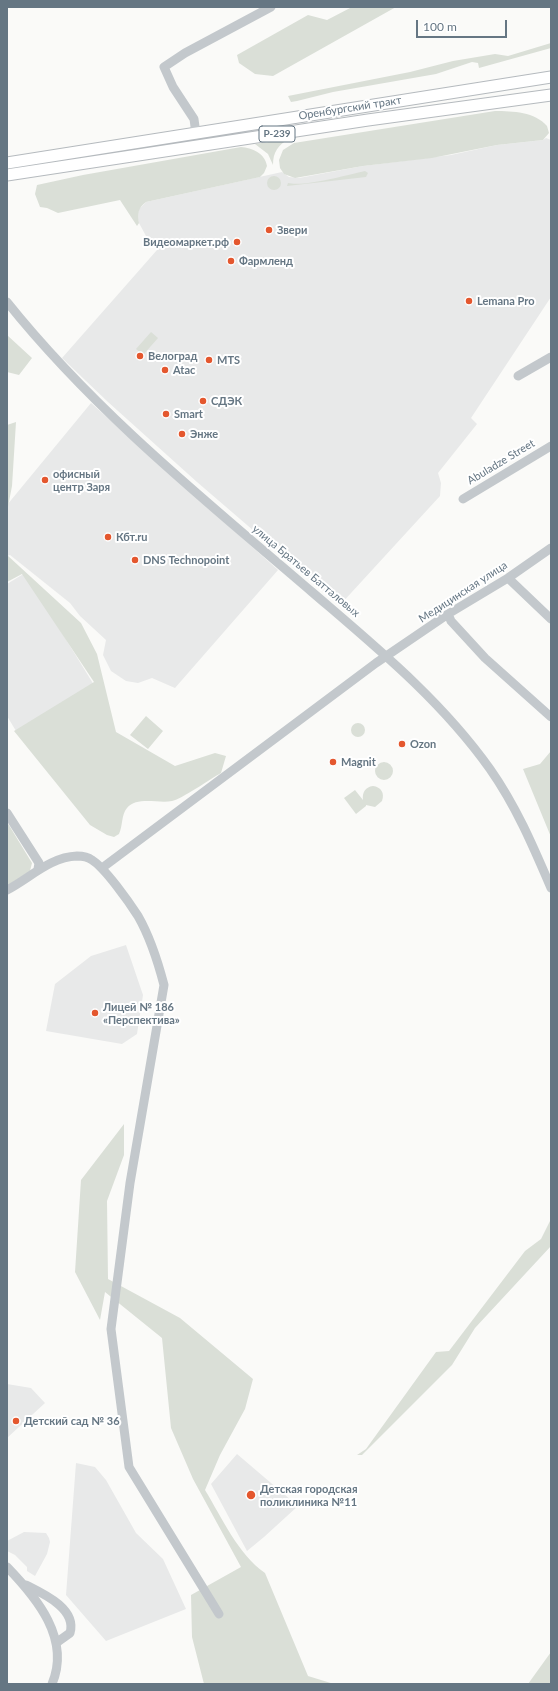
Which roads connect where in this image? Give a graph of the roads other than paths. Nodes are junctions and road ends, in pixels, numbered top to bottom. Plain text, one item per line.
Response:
1 (271, 7) edge
2 (549, 77) edge
3 (550, 96) edge
4 (196, 134) junction
5 (7, 163) edge
6 (7, 175) edge
7 (7, 302) edge
8 (551, 357) edge
9 (518, 376) dead end
10 (551, 446) edge
11 (463, 499) dead end
12 (551, 548) edge
13 (508, 578) junction
14 (448, 614) junction
15 (551, 619) edge
16 (388, 656) junction
17 (551, 717) edge
18 (7, 813) edge
19 (102, 868) junction
20 (38, 869) junction
21 (551, 888) edge
22 (7, 890) edge
23 (7, 1567) edge
24 (25, 1585) junction
25 (219, 1614) dead end
26 (56, 1643) junction
27 (52, 1684) edge

1 - 4 street
2 - 4 main road, Оренбургский тракт / Р-239
3 - 6 main road, Оренбургский тракт / Р-239
4 - 5 main road, Оренбургский тракт / Р-239
7 - 16 street, улица Братьев Батталовых
8 - 9 street
10 - 11 street, Abuladze Street
12 - 13 street, Медицинская улица
13 - 14 street, Медицинская улица
13 - 15 street
14 - 16 street, Медицинская улица
14 - 17 street
16 - 19 street, Медицинская улица
16 - 21 street, улица Братьев Батталовых
18 - 20 street
19 - 20 street
19 - 25 street
20 - 22 street
23 - 24 street
24 - 26 street
24 - 26 street
26 - 27 street

